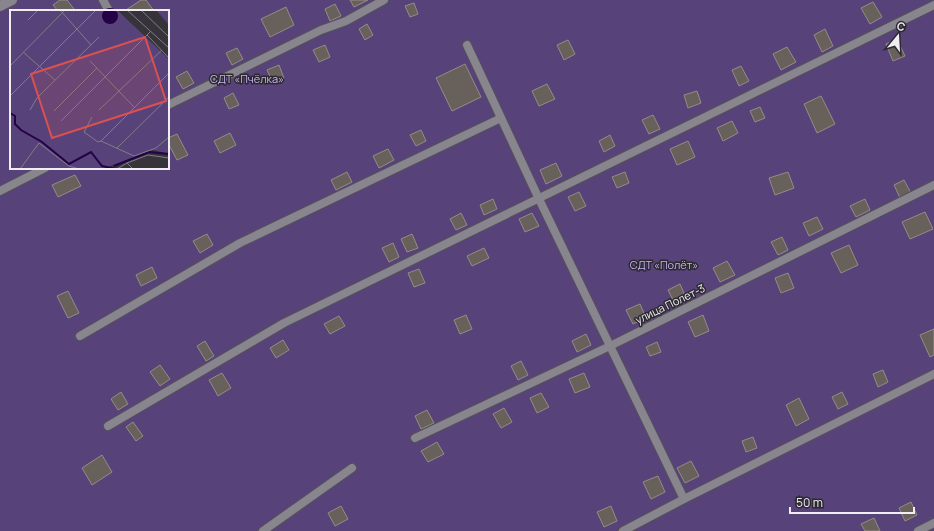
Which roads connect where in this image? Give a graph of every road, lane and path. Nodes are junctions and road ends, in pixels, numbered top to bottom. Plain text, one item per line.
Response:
1 (12, 0) edge
2 (103, 0) edge
3 (384, 0) edge
4 (934, 5) edge
5 (0, 6) edge
6 (108, 10) edge
7 (467, 45) dead end
8 (169, 105) edge
9 (501, 118) junction
10 (43, 169) edge
11 (934, 185) edge
12 (0, 191) edge
13 (539, 199) junction
14 (80, 336) dead end
15 (610, 346) junction
16 (934, 374) edge
17 (108, 426) dead end
18 (414, 438) dead end
19 (352, 468) dead end
20 (684, 499) junction
21 (934, 523) edge
22 (263, 531) edge
23 (623, 531) edge
24 (918, 531) edge

1 - 5 street
2 - 6 lane
3 - 8 lane
4 - 13 lane
7 - 9 lane
9 - 13 lane
9 - 14 lane
10 - 12 lane
11 - 15 lane, улица Полет-3
13 - 15 lane
13 - 17 lane
15 - 18 lane, улица Полет-3
15 - 20 lane
16 - 20 lane
19 - 22 lane
20 - 23 lane
21 - 24 lane

